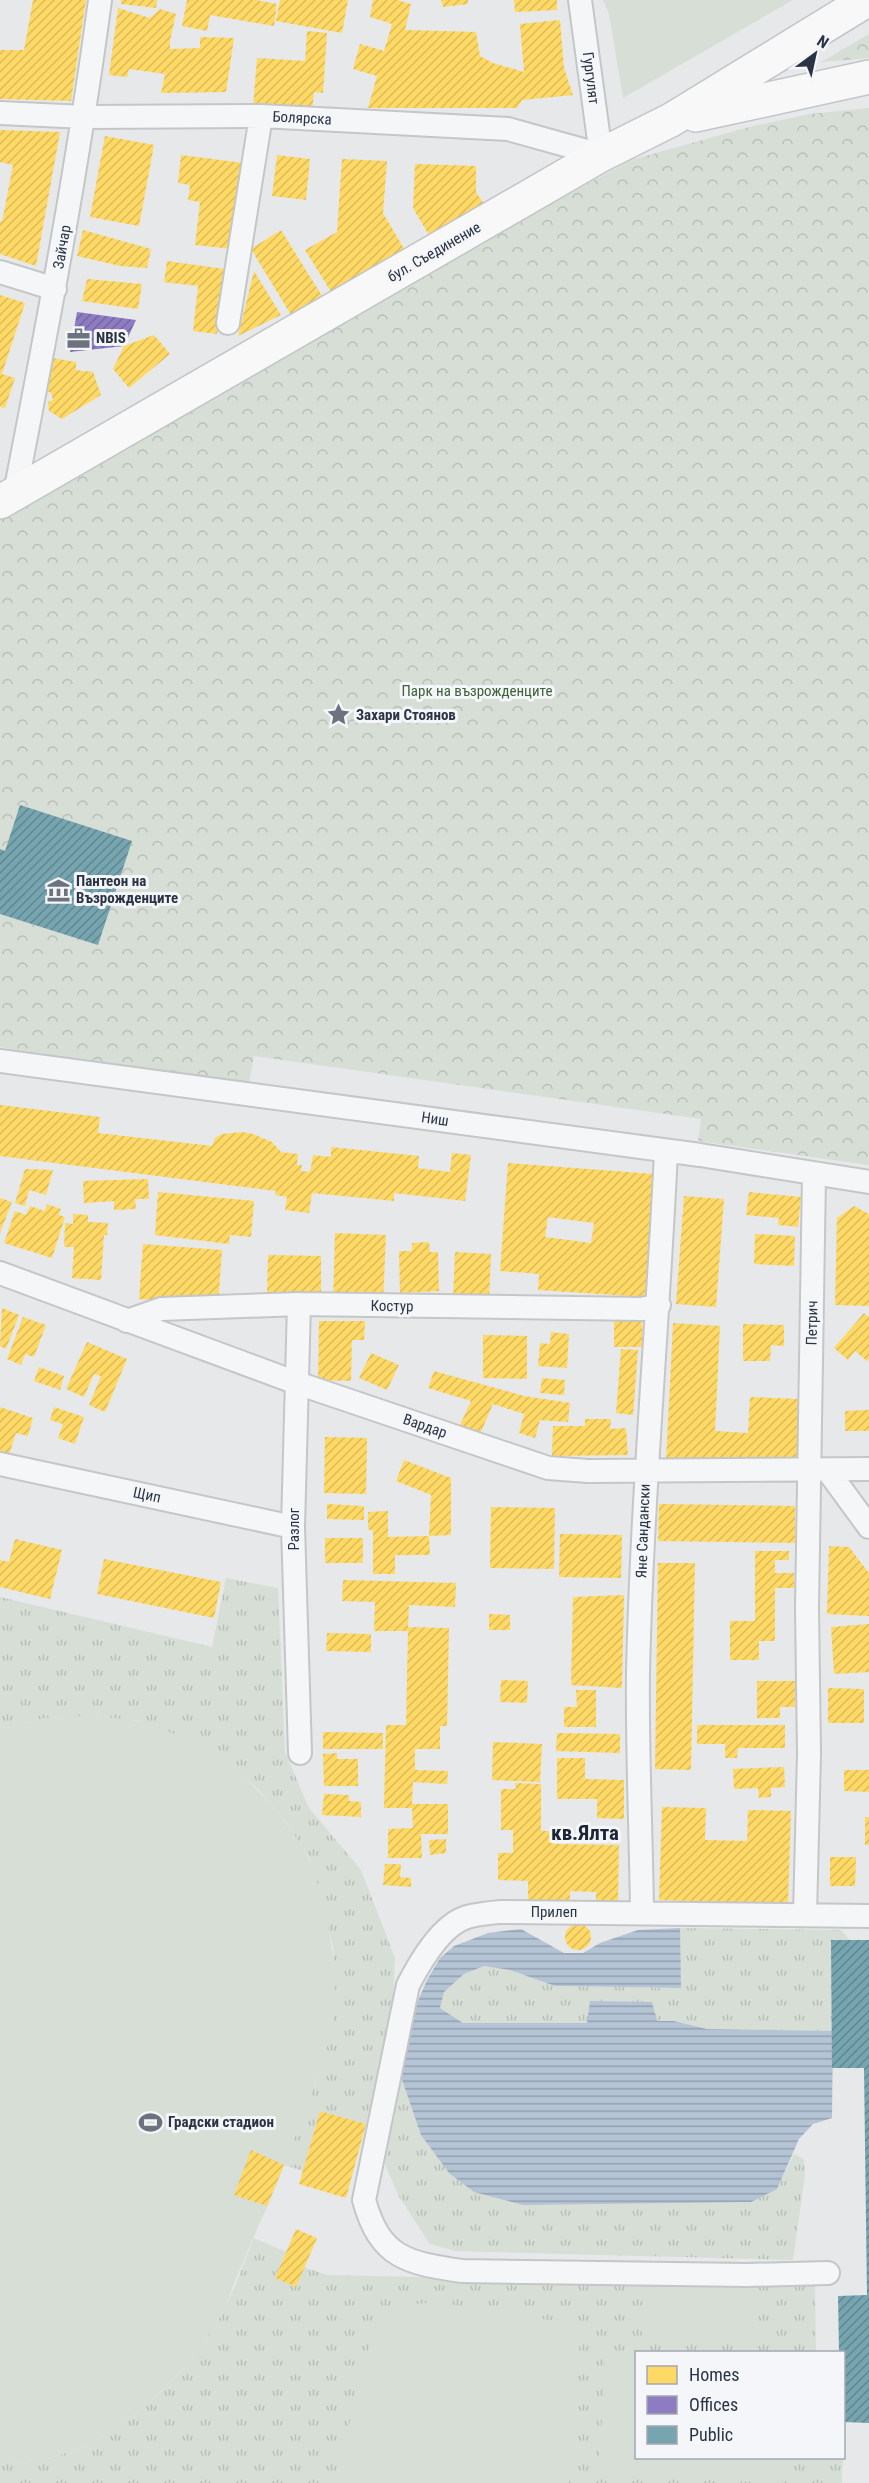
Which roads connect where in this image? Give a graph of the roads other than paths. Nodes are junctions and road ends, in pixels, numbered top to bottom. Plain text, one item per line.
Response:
1 (100, 0) edge
2 (580, 0) edge
3 (867, 0) edge
4 (869, 77) edge
5 (0, 113) edge
6 (261, 116) junction
7 (85, 117) junction
8 (671, 120) junction
9 (601, 155) junction
10 (0, 272) edge
11 (55, 290) junction
12 (228, 323) dead end
13 (8, 497) edge
14 (0, 1061) edge
15 (666, 1151) junction
16 (814, 1174) junction
17 (869, 1182) edge
18 (0, 1273) edge
19 (299, 1304) junction
20 (659, 1305) junction
21 (127, 1321) junction
22 (297, 1383) junction
23 (0, 1464) edge
24 (869, 1469) edge
25 (818, 1471) junction
26 (646, 1472) junction
27 (293, 1527) junction
28 (869, 1527) edge
29 (300, 1753) dead end
30 (642, 1912) junction
31 (805, 1915) junction
32 (869, 1916) edge
33 (828, 2273) dead end

1 - 7 street, Зайчар
2 - 9 street, Гургулят
3 - 8 main road, бул. Съединение
4 - 8 main road
5 - 7 street, Болярска
6 - 7 street, Болярска
6 - 9 street, Болярска
6 - 12 street
7 - 11 street, Зайчар
8 - 9 main road, бул. Съединение
9 - 13 main road, бул. Съединение
10 - 11 street
11 - 13 street, Зайчар
14 - 15 street, Ниш
15 - 16 street, Ниш
15 - 20 street, Яне Сандански
16 - 17 street, Ниш
16 - 25 street, Петрич
18 - 21 street, Вардар
19 - 20 street, Костур
19 - 21 street, Костур
19 - 22 street, Разлог
20 - 26 street, Яне Сандански
21 - 22 street, Вардар
22 - 26 street, Вардар
22 - 27 street, Разлог
23 - 27 street, Щип
24 - 25 street, Вардар
25 - 26 street, Вардар
25 - 28 street
25 - 31 street, Петрич
26 - 30 street, Яне Сандански
27 - 29 street, Разлог
30 - 31 street, Прилеп
30 - 33 street, Прилеп
31 - 32 street, Прилеп

